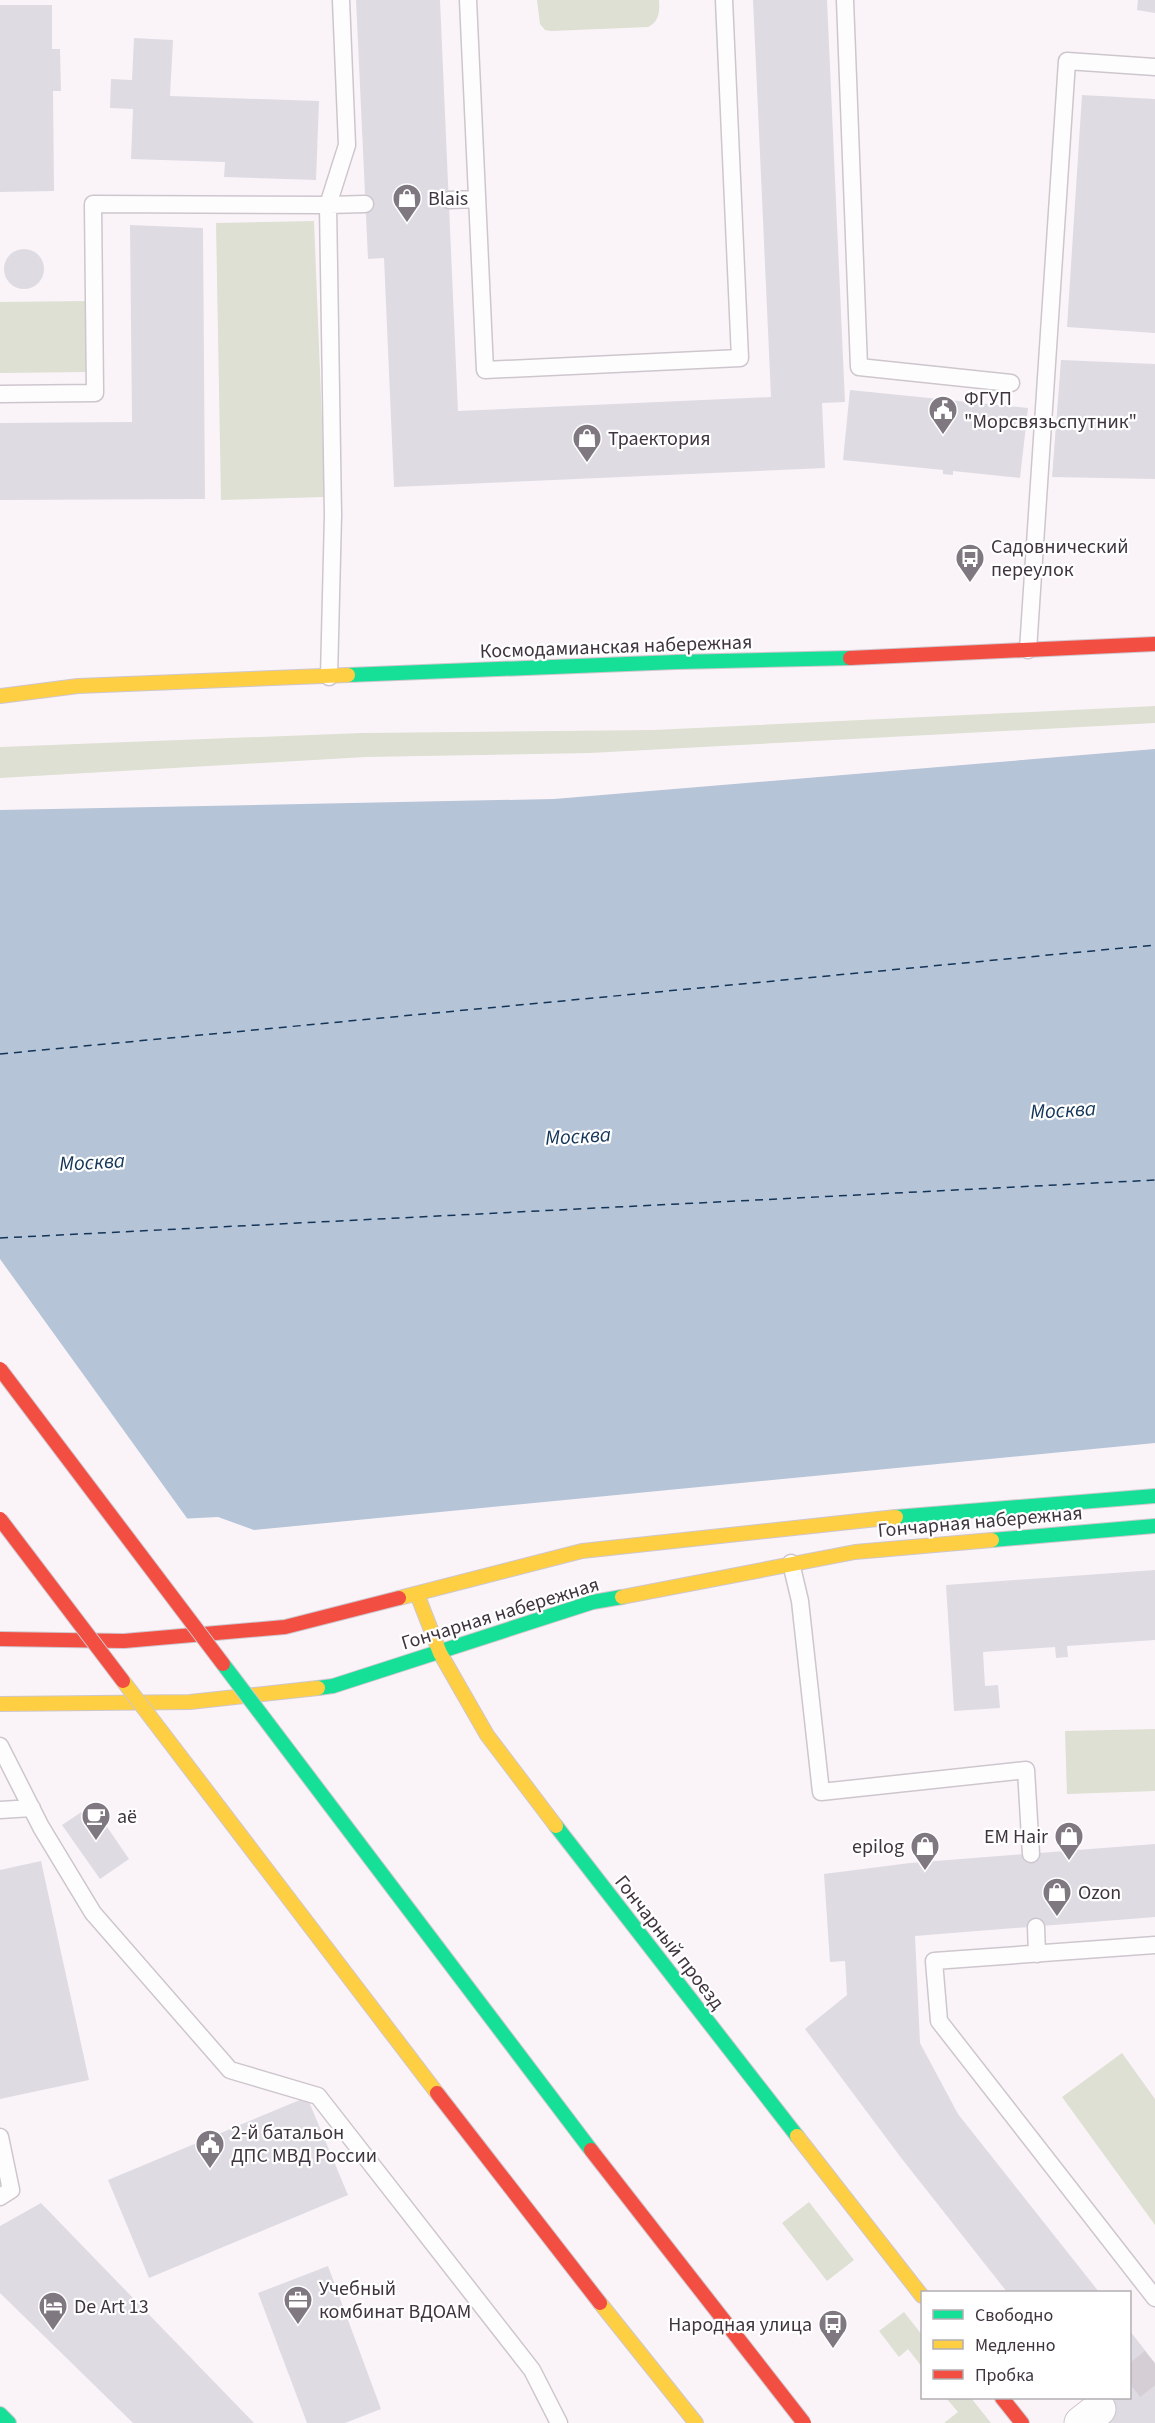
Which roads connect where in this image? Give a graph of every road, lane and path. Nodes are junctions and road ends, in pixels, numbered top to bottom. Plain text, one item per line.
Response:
1 (341, 0) edge
2 (468, 0) edge
3 (724, 0) edge
4 (845, 0) edge
5 (1155, 67) edge
6 (477, 199) junction
7 (449, 200) dead end
8 (365, 204) dead end
9 (328, 206) junction
10 (1011, 383) dead end
11 (0, 394) edge
12 (1155, 644) edge
13 (1028, 650) junction
14 (329, 677) junction
15 (0, 681) edge
16 (78, 686) junction
17 (0, 696) edge
18 (0, 1369) edge
19 (1155, 1496) edge
20 (0, 1519) edge
21 (1155, 1526) edge
22 (790, 1563) junction
23 (417, 1594) junction
24 (0, 1639) edge
25 (440, 1653) junction
26 (0, 1704) edge
27 (0, 1746) edge
28 (32, 1808) junction
29 (0, 1810) edge
30 (1031, 1854) dead end
31 (1036, 1927) dead end
32 (1155, 1945) edge
33 (1037, 1954) junction
34 (0, 2137) edge
35 (0, 2197) edge
36 (921, 2295) edge
37 (1155, 2298) edge
38 (1004, 2399) edge
39 (0, 2414) edge
40 (9, 2423) edge
41 (559, 2423) edge
42 (696, 2423) edge
43 (804, 2423) edge
44 (1022, 2423) edge

1 - 9 lane
2 - 6 lane
3 - 6 lane
4 - 10 lane
5 - 13 lane
6 - 7 lane
8 - 9 lane
9 - 11 lane
9 - 14 lane
12 - 13 main road, Космодамианская набережная
13 - 14 main road, Космодамианская набережная
14 - 16 main road, Космодамианская набережная
15 - 16 main road, Космодамианская набережная
16 - 17 main road, Космодамианская набережная
18 - 43 main road, bridge
19 - 23 main road, Гончарная набережная
20 - 42 main road, bridge
21 - 22 main road, Гончарная набережная
22 - 25 main road, Гончарная набережная
22 - 30 lane
23 - 24 main road, Гончарная набережная
23 - 25 main road, Гончарный проезд
25 - 26 main road, Гончарная набережная
25 - 36 main road, Гончарный проезд
27 - 28 lane
28 - 29 lane
28 - 41 lane
31 - 33 lane
32 - 33 lane
33 - 37 lane
34 - 35 lane
38 - 44 main road
39 - 40 main road

